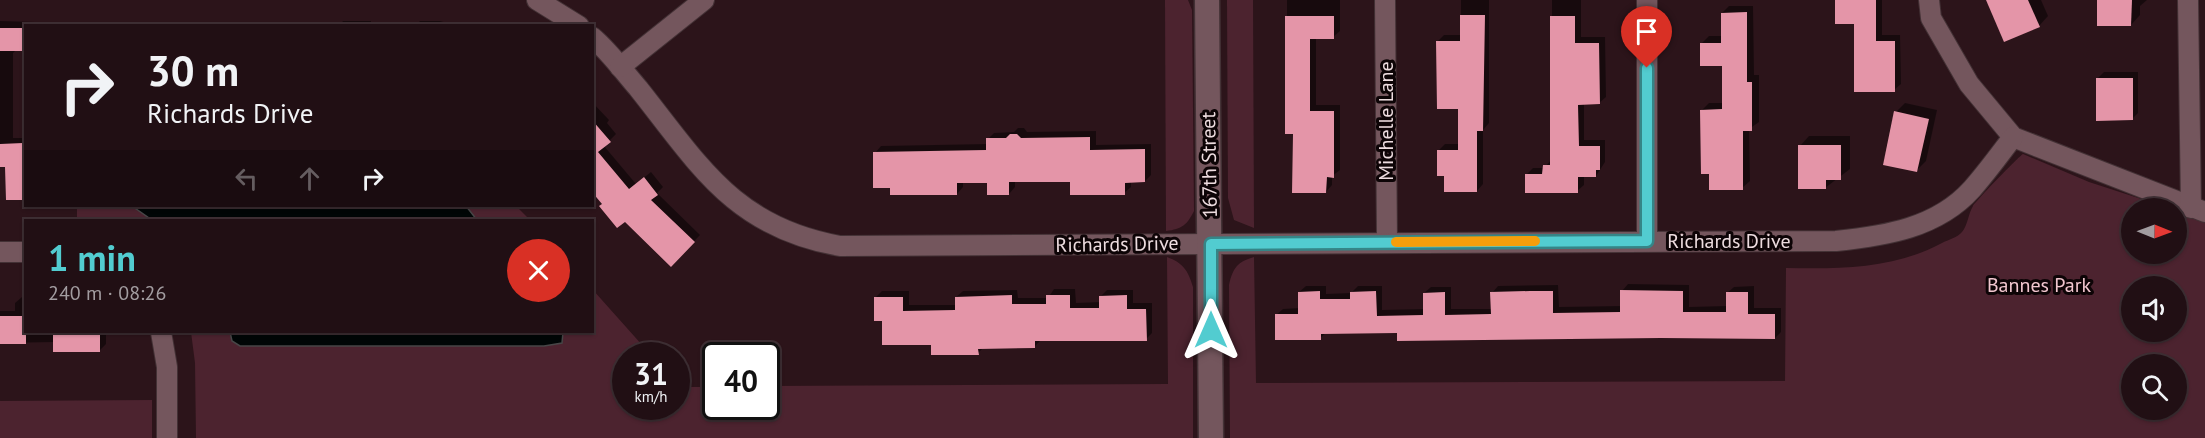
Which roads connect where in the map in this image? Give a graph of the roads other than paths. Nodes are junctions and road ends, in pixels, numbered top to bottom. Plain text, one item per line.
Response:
1 (537, 0) edge
2 (704, 0) edge
3 (1207, 0) edge
4 (1385, 0) edge
5 (1647, 0) edge
6 (1929, 0) edge
7 (2188, 0) edge
8 (576, 24) edge
9 (594, 39) edge
10 (620, 67) junction
11 (2013, 137) junction
12 (2198, 210) edge
13 (1647, 241) junction
14 (1387, 242) junction
15 (1211, 244) junction
16 (0, 252) edge
17 (24, 252) edge
18 (161, 333) edge
19 (167, 438) edge
20 (1211, 438) edge

1 - 8 street
2 - 10 street
3 - 15 street, 167th Street
4 - 14 street, Michelle Lane
5 - 13 street
6 - 11 street
7 - 12 street
9 - 10 street, Richards Drive
10 - 15 street, Richards Drive
11 - 12 street
11 - 13 street, Richards Drive
13 - 14 street, Richards Drive
14 - 15 street, Richards Drive
15 - 20 street, 167th Street
16 - 17 street
18 - 19 street

